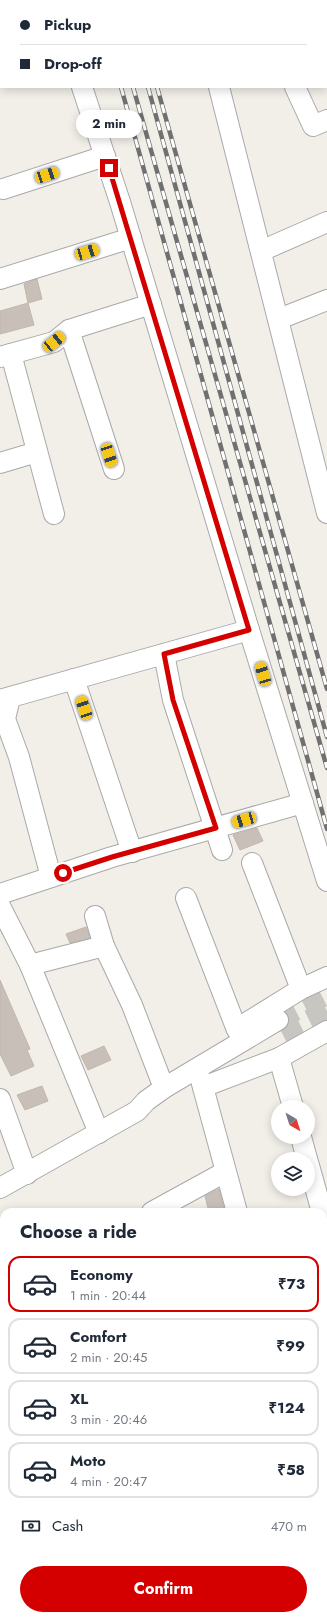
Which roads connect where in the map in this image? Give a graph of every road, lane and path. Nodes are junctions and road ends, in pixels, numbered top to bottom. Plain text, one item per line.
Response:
1 (82, 88) edge
2 (219, 88) edge
3 (295, 88) edge
4 (327, 120) edge
5 (105, 156) junction
6 (3, 189) dead end
7 (327, 222) edge
8 (131, 238) junction
9 (261, 250) junction
10 (0, 279) edge
11 (327, 300) edge
12 (151, 304) junction
13 (279, 318) junction
14 (69, 330) junction
15 (6, 356) edge
16 (37, 452) junction
17 (0, 463) edge
18 (114, 469) dead end
19 (327, 513) edge
20 (54, 514) dead end
21 (249, 630) junction
22 (164, 654) junction
23 (74, 679) junction
24 (5, 699) edge
25 (303, 803) junction
26 (216, 828) junction
27 (222, 850) dead end
28 (132, 852) junction
29 (252, 863) dead end
30 (51, 877) junction
31 (327, 881) edge
32 (0, 894) edge
33 (186, 898) dead end
34 (0, 906) edge
35 (95, 916) dead end
36 (104, 946) junction
37 (30, 965) junction
38 (327, 977) edge
39 (301, 989) junction
40 (280, 1026) tunnel mouth
41 (236, 1030) junction
42 (327, 1031) edge
43 (278, 1058) junction
44 (162, 1082) junction
45 (194, 1083) junction
46 (0, 1099) edge
47 (290, 1100) edge
48 (138, 1111) junction
49 (99, 1133) junction
50 (225, 1172) junction
51 (27, 1174) junction
52 (315, 1185) edge
53 (0, 1188) edge
54 (159, 1208) edge
55 (236, 1208) edge
56 (322, 1208) edge

1 - 5 street
2 - 9 street
3 - 4 street
5 - 6 street
5 - 8 street
7 - 9 street
8 - 10 street
8 - 12 street
9 - 13 street
11 - 13 street
12 - 14 street
12 - 21 street
13 - 19 street
14 - 15 street
14 - 18 street
15 - 16 street
16 - 17 street
16 - 20 street
21 - 22 street
21 - 25 street
22 - 23 street
22 - 26 street
23 - 24 street
23 - 28 street
24 - 30 street
25 - 26 street
25 - 31 street
26 - 27 street
26 - 28 street
28 - 30 street
29 - 39 street
30 - 32 street
33 - 41 street
34 - 37 street
35 - 36 street
36 - 37 street
36 - 44 street
37 - 49 street
38 - 39 street
39 - 41 street
40 - 45 street
41 - 44 street
42 - 43 street
43 - 45 street
43 - 47 street
44 - 45 street
44 - 48 street
45 - 48 street
45 - 50 street
46 - 51 street
48 - 49 street
49 - 51 street
50 - 54 street
50 - 55 street
51 - 53 street
52 - 56 street

